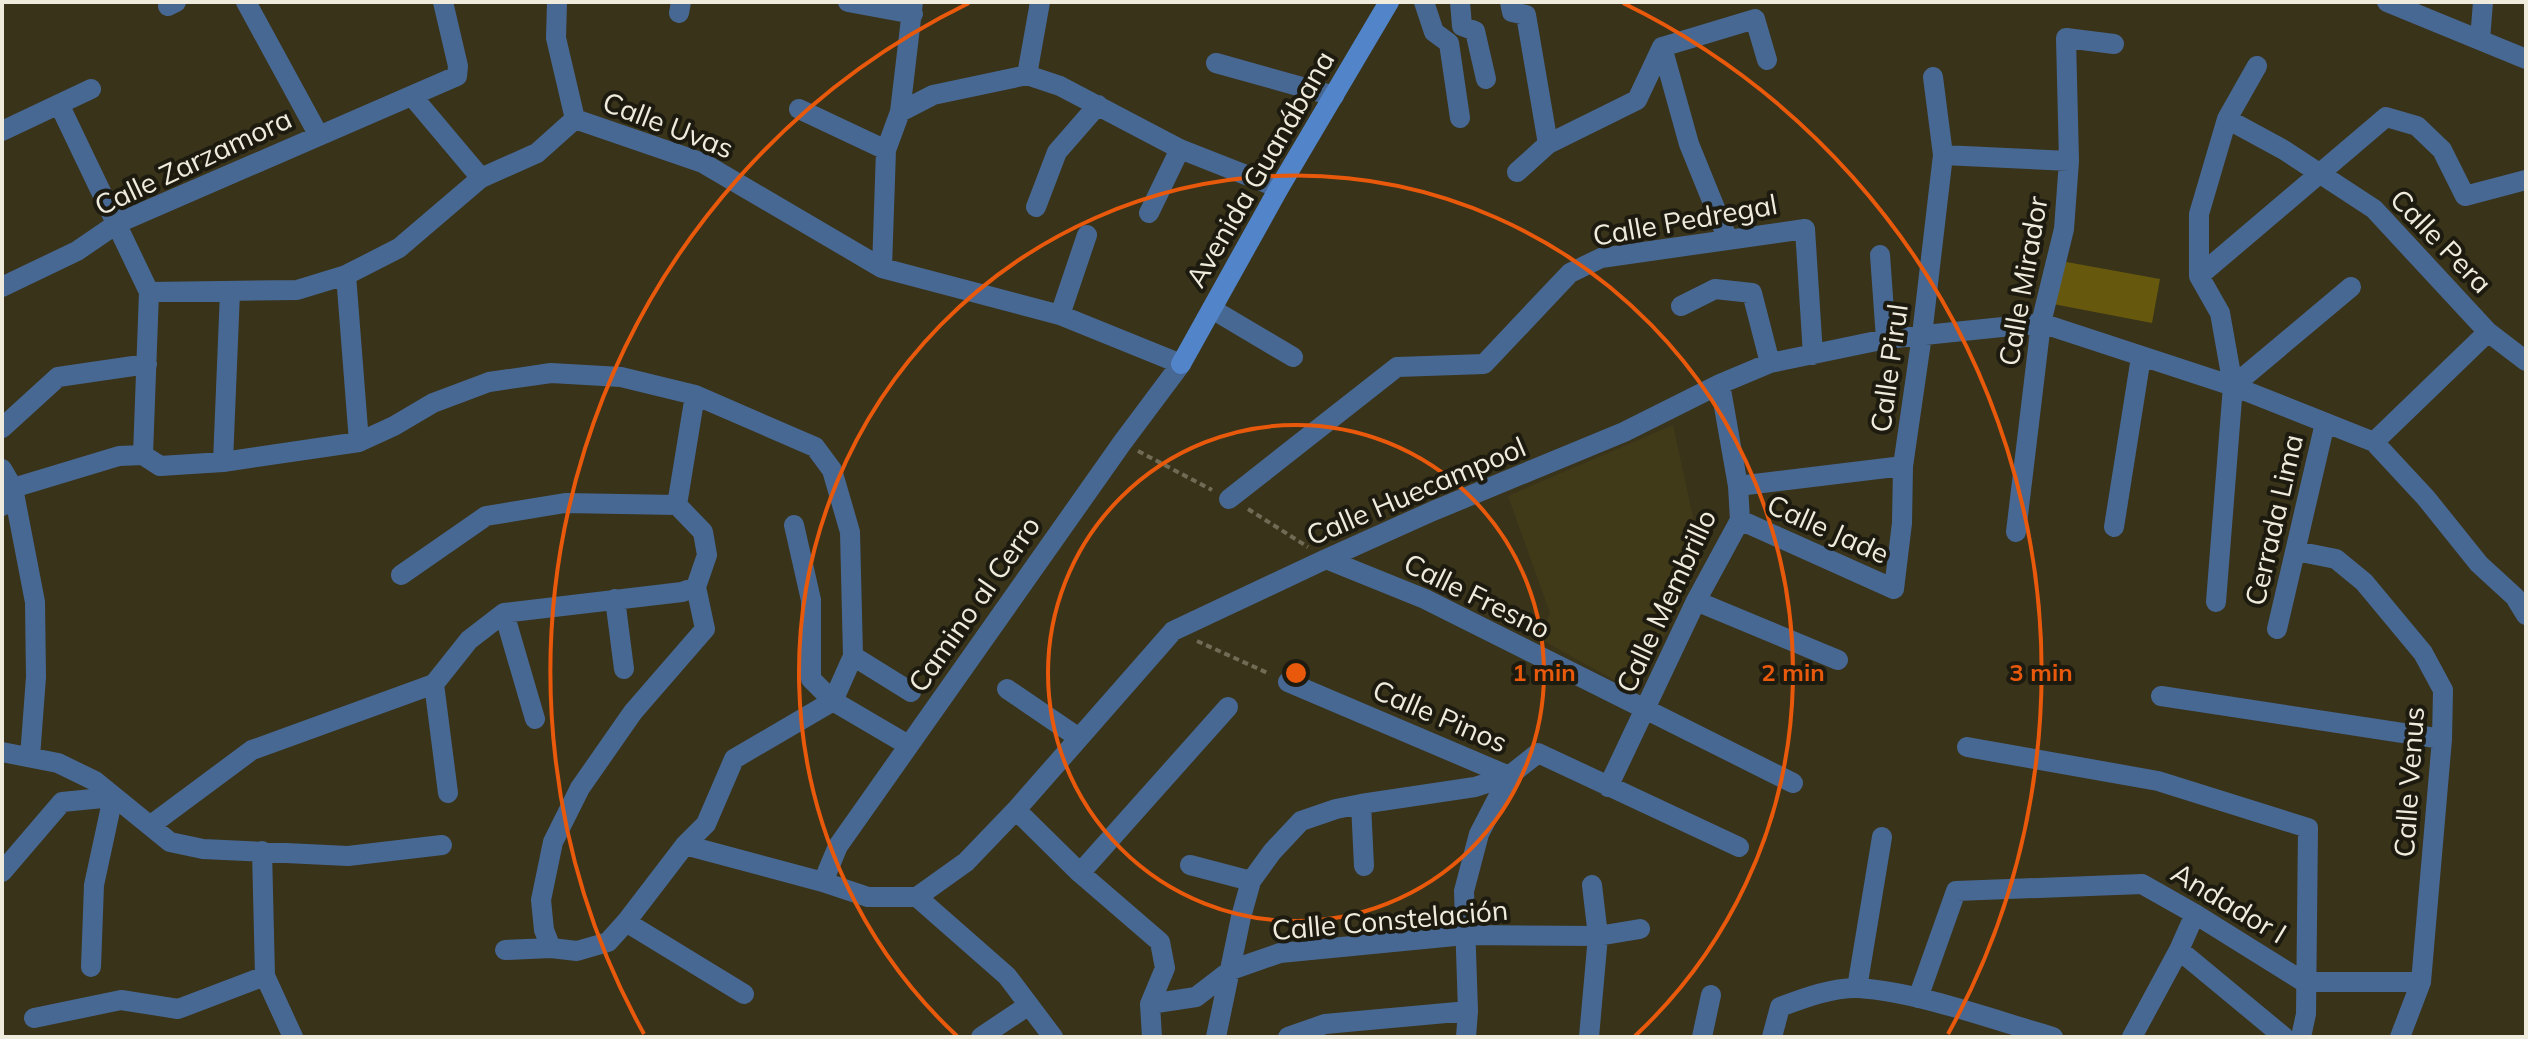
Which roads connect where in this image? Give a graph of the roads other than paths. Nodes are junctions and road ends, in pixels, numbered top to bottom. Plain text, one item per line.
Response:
1 (246, 2) edge
2 (443, 2) edge
3 (557, 2) edge
4 (848, 2) edge
5 (1040, 2) edge
6 (1389, 2) edge
7 (1424, 2) edge
8 (1460, 2) edge
9 (1510, 2) edge
10 (2387, 2) edge
11 (2483, 2) edge
12 (913, 8) edge
13 (2480, 40) junction
14 (2114, 44) dead end
15 (1662, 47) junction
16 (2526, 59) edge
17 (1767, 60) dead end
18 (1216, 63) dead end
19 (2257, 66) dead end
20 (1027, 75) junction
21 (1933, 77) dead end
22 (1486, 79) dead end
23 (91, 89) dead end
24 (412, 96) junction
25 (1334, 96) junction
26 (59, 104) junction
27 (1098, 105) junction
28 (799, 109) dead end
29 (900, 112) junction
30 (1460, 118) dead end
31 (575, 119) junction
32 (2227, 119) junction
33 (2, 131) edge
34 (318, 134) junction
35 (1548, 144) junction
36 (1180, 149) junction
37 (886, 150) junction
38 (1943, 155) junction
39 (2069, 161) junction
40 (1517, 172) dead end
41 (2321, 174) junction
42 (481, 178) junction
43 (2526, 180) edge
44 (1279, 188) junction
45 (1036, 207) dead end
46 (1149, 213) dead end
47 (118, 223) junction
48 (1087, 235) dead end
49 (1728, 240) junction
50 (1880, 255) dead end
51 (882, 268) junction
52 (346, 275) junction
53 (2199, 276) junction
54 (2, 287) edge
55 (2351, 287) dead end
56 (149, 292) junction
57 (230, 292) junction
58 (1681, 306) dead end
59 (1212, 309) junction
60 (1060, 315) junction
61 (2041, 323) junction
62 (2488, 332) junction
63 (1922, 335) junction
64 (1886, 339) junction
65 (1813, 355) junction
66 (1293, 357) dead end
67 (2141, 357) junction
68 (2526, 361) edge
69 (1770, 363) junction
70 (147, 364) junction
71 (1181, 364) junction
72 (1720, 384) junction
73 (2233, 386) junction
74 (695, 395) junction
75 (2325, 423) junction
76 (2, 428) edge
77 (359, 442) junction
78 (2374, 442) junction
79 (143, 455) junction
80 (223, 462) junction
81 (1903, 466) junction
82 (2, 469) edge
83 (1738, 486) junction
84 (13, 488) junction
85 (1229, 499) dead end
86 (677, 505) junction
87 (2, 506) edge
88 (1740, 520) junction
89 (794, 525) dead end
90 (2114, 527) dead end
91 (2016, 532) dead end
92 (2296, 551) junction
93 (1326, 559) junction
94 (401, 575) dead end
95 (696, 587) junction
96 (1894, 589) joint
97 (615, 599) junction
98 (1696, 601) junction
99 (2216, 602) dead end
100 (504, 613) junction
101 (2526, 615) edge
102 (2277, 629) dead end
103 (853, 656) junction
104 (1838, 660) dead end
105 (624, 669) dead end
106 (1288, 682) road end
107 (434, 684) junction
108 (1007, 689) dead end
109 (911, 692) dead end
110 (2161, 696) dead end
111 (833, 701) junction
112 (1228, 707) dead end
113 (1645, 711) junction
114 (535, 719) dead end
115 (1079, 738) junction
116 (2442, 739) junction
117 (908, 745) junction
118 (1967, 747) dead end
119 (3, 754) edge
120 (30, 757) junction
121 (1509, 776) junction
122 (1793, 783) dead end
123 (1608, 787) junction
124 (448, 793) dead end
125 (113, 797) junction
126 (1361, 804) junction
127 (1016, 810) junction
128 (151, 825) junction
129 (1882, 837) dead end
130 (442, 845) dead end
131 (685, 845) junction
132 (1739, 847) dead end
133 (262, 851) junction
134 (1190, 865) dead end
135 (1364, 866) dead end
136 (2, 872) edge
137 (1080, 873) junction
138 (1251, 881) junction
139 (823, 882) junction
140 (1592, 885) dead end
141 (917, 897) junction
142 (2195, 914) junction
143 (626, 922) junction
144 (1640, 929) dead end
145 (1465, 935) junction
146 (1598, 936) junction
147 (551, 948) junction
148 (505, 950) dead end
149 (2179, 950) junction
150 (91, 967) dead end
151 (1231, 970) junction
152 (265, 976) junction
153 (2304, 982) junction
154 (2421, 982) junction
155 (1857, 988) junction
156 (744, 994) dead end
157 (1711, 995) dead end
158 (1918, 998) junction
159 (1150, 1004) junction
160 (1029, 1005) junction
161 (1468, 1011) junction
162 (34, 1018) dead end
163 (293, 1037) edge
164 (981, 1037) edge
165 (1053, 1037) edge
166 (1152, 1037) edge
167 (1216, 1037) edge
168 (1288, 1037) edge
169 (1466, 1037) edge
170 (1589, 1037) edge
171 (1702, 1037) edge
172 (1772, 1037) edge
173 (2053, 1037) edge
174 (2132, 1037) edge
175 (2284, 1037) edge
176 (2301, 1037) edge
177 (2400, 1037) edge

1 - 34 street
2 - 24 street, Calle Zarzamora
3 - 31 street
4 - 12 street
5 - 20 street
6 - 25 street, Avenida Guanábana
7 - 30 street
8 - 22 street
9 - 35 street
10 - 13 street
11 - 13 street
12 - 29 street
13 - 16 street
14 - 39 street, Calle Mirador
15 - 17 street
15 - 35 street
15 - 49 street
18 - 25 street
19 - 32 street
20 - 27 street
20 - 29 street
21 - 38 street, Calle Pirul
23 - 26 street
24 - 34 street, Calle Zarzamora
24 - 42 street
25 - 44 street, Avenida Guanábana
26 - 33 street
26 - 47 street
27 - 36 street
27 - 45 street
28 - 37 street
29 - 37 street
31 - 42 street, Calle Uvas
31 - 51 street, Calle Uvas
32 - 41 street, Calle Pera
32 - 53 street
34 - 47 street, Calle Zarzamora
35 - 40 street
36 - 44 street
36 - 46 street
37 - 51 street
38 - 39 street
38 - 63 street, Calle Pirul
39 - 61 street, Calle Mirador
41 - 43 street
41 - 53 street
41 - 62 street, Calle Pera
42 - 52 street, Calle Uvas
44 - 59 street, Avenida Guanábana
47 - 54 street, Calle Zarzamora
47 - 56 street
48 - 60 street
49 - 65 street, Calle Pedregal
49 - 85 street, Calle Pedregal
50 - 64 street
51 - 60 street, Calle Uvas
52 - 57 street, Calle Uvas
52 - 77 street
53 - 73 street
55 - 73 street
56 - 57 street, Calle Uvas
56 - 70 street
57 - 80 street
58 - 69 street
59 - 66 street
59 - 71 street, Avenida Guanábana
60 - 71 street, Calle Uvas
61 - 63 street, Calle Huecampool
61 - 67 street
61 - 91 street, Calle Mirador
62 - 68 street, Calle Pera
62 - 78 street
63 - 64 street, Calle Huecampool
63 - 81 street, Calle Pirul
64 - 65 street, Calle Huecampool
65 - 69 street, Calle Huecampool
67 - 73 street
67 - 90 street
69 - 72 street, Calle Huecampool
70 - 76 street
70 - 79 street
71 - 117 street, Camino al Cerro
72 - 83 street, Calle Membrillo
72 - 93 street, Calle Huecampool
73 - 75 street
73 - 99 street
74 - 77 street
74 - 86 street
74 - 103 street
75 - 78 street
75 - 92 street, Cerrada Lima
77 - 80 street
78 - 101 street
79 - 80 street
79 - 84 street
81 - 83 street
81 - 96 street, Calle Pirul
82 - 84 street
83 - 88 street, Calle Membrillo
84 - 87 street
84 - 120 street
86 - 94 street
86 - 95 street
88 - 96 street, Calle Jade
88 - 98 street, Calle Membrillo
89 - 111 street
92 - 102 street, Cerrada Lima
92 - 116 street, Calle Venus
93 - 113 street, Calle Fresno
93 - 115 street, Calle Huecampool
95 - 97 street
95 - 147 street
97 - 100 street
97 - 105 street
98 - 104 street
98 - 113 street, Calle Membrillo
100 - 107 street
100 - 114 street
103 - 109 street
103 - 111 street
106 - 121 street, Calle Pinos
107 - 124 street
107 - 128 street
108 - 115 street
110 - 116 street
111 - 117 street
111 - 131 street
112 - 137 street
113 - 122 street, Calle Fresno
113 - 123 street, Calle Membrillo
115 - 127 street, Calle Huecampool
116 - 154 street, Calle Venus
117 - 139 street, Camino al Cerro
118 - 153 street
119 - 120 street
120 - 125 street
121 - 123 street, Calle Pinos
121 - 126 street
121 - 145 street
123 - 132 street, Calle Pinos
125 - 128 street
125 - 136 street
125 - 150 street
126 - 135 street
126 - 138 street
127 - 137 street
127 - 141 street, Calle Huecampool
128 - 133 street
129 - 155 street
130 - 133 street
131 - 139 street
131 - 143 street
133 - 152 street
134 - 138 street
137 - 159 street
138 - 151 street
139 - 141 street
140 - 146 street
141 - 160 street
142 - 149 street
142 - 153 street, Andador I
142 - 158 street, Andador I
143 - 147 street
143 - 156 street
144 - 146 street, Calle Constelación
145 - 146 street, Calle Constelación
145 - 151 street, Calle Constelación
145 - 161 street
146 - 170 street
147 - 148 street
149 - 174 street
149 - 175 street
151 - 159 street, Calle Constelación
151 - 167 street
152 - 162 street
152 - 163 street
153 - 154 street
153 - 176 street
154 - 177 street, Calle Venus
155 - 158 street
155 - 172 street
157 - 171 street
158 - 173 street
159 - 166 street
160 - 164 street
160 - 165 street
161 - 168 street
161 - 169 street

